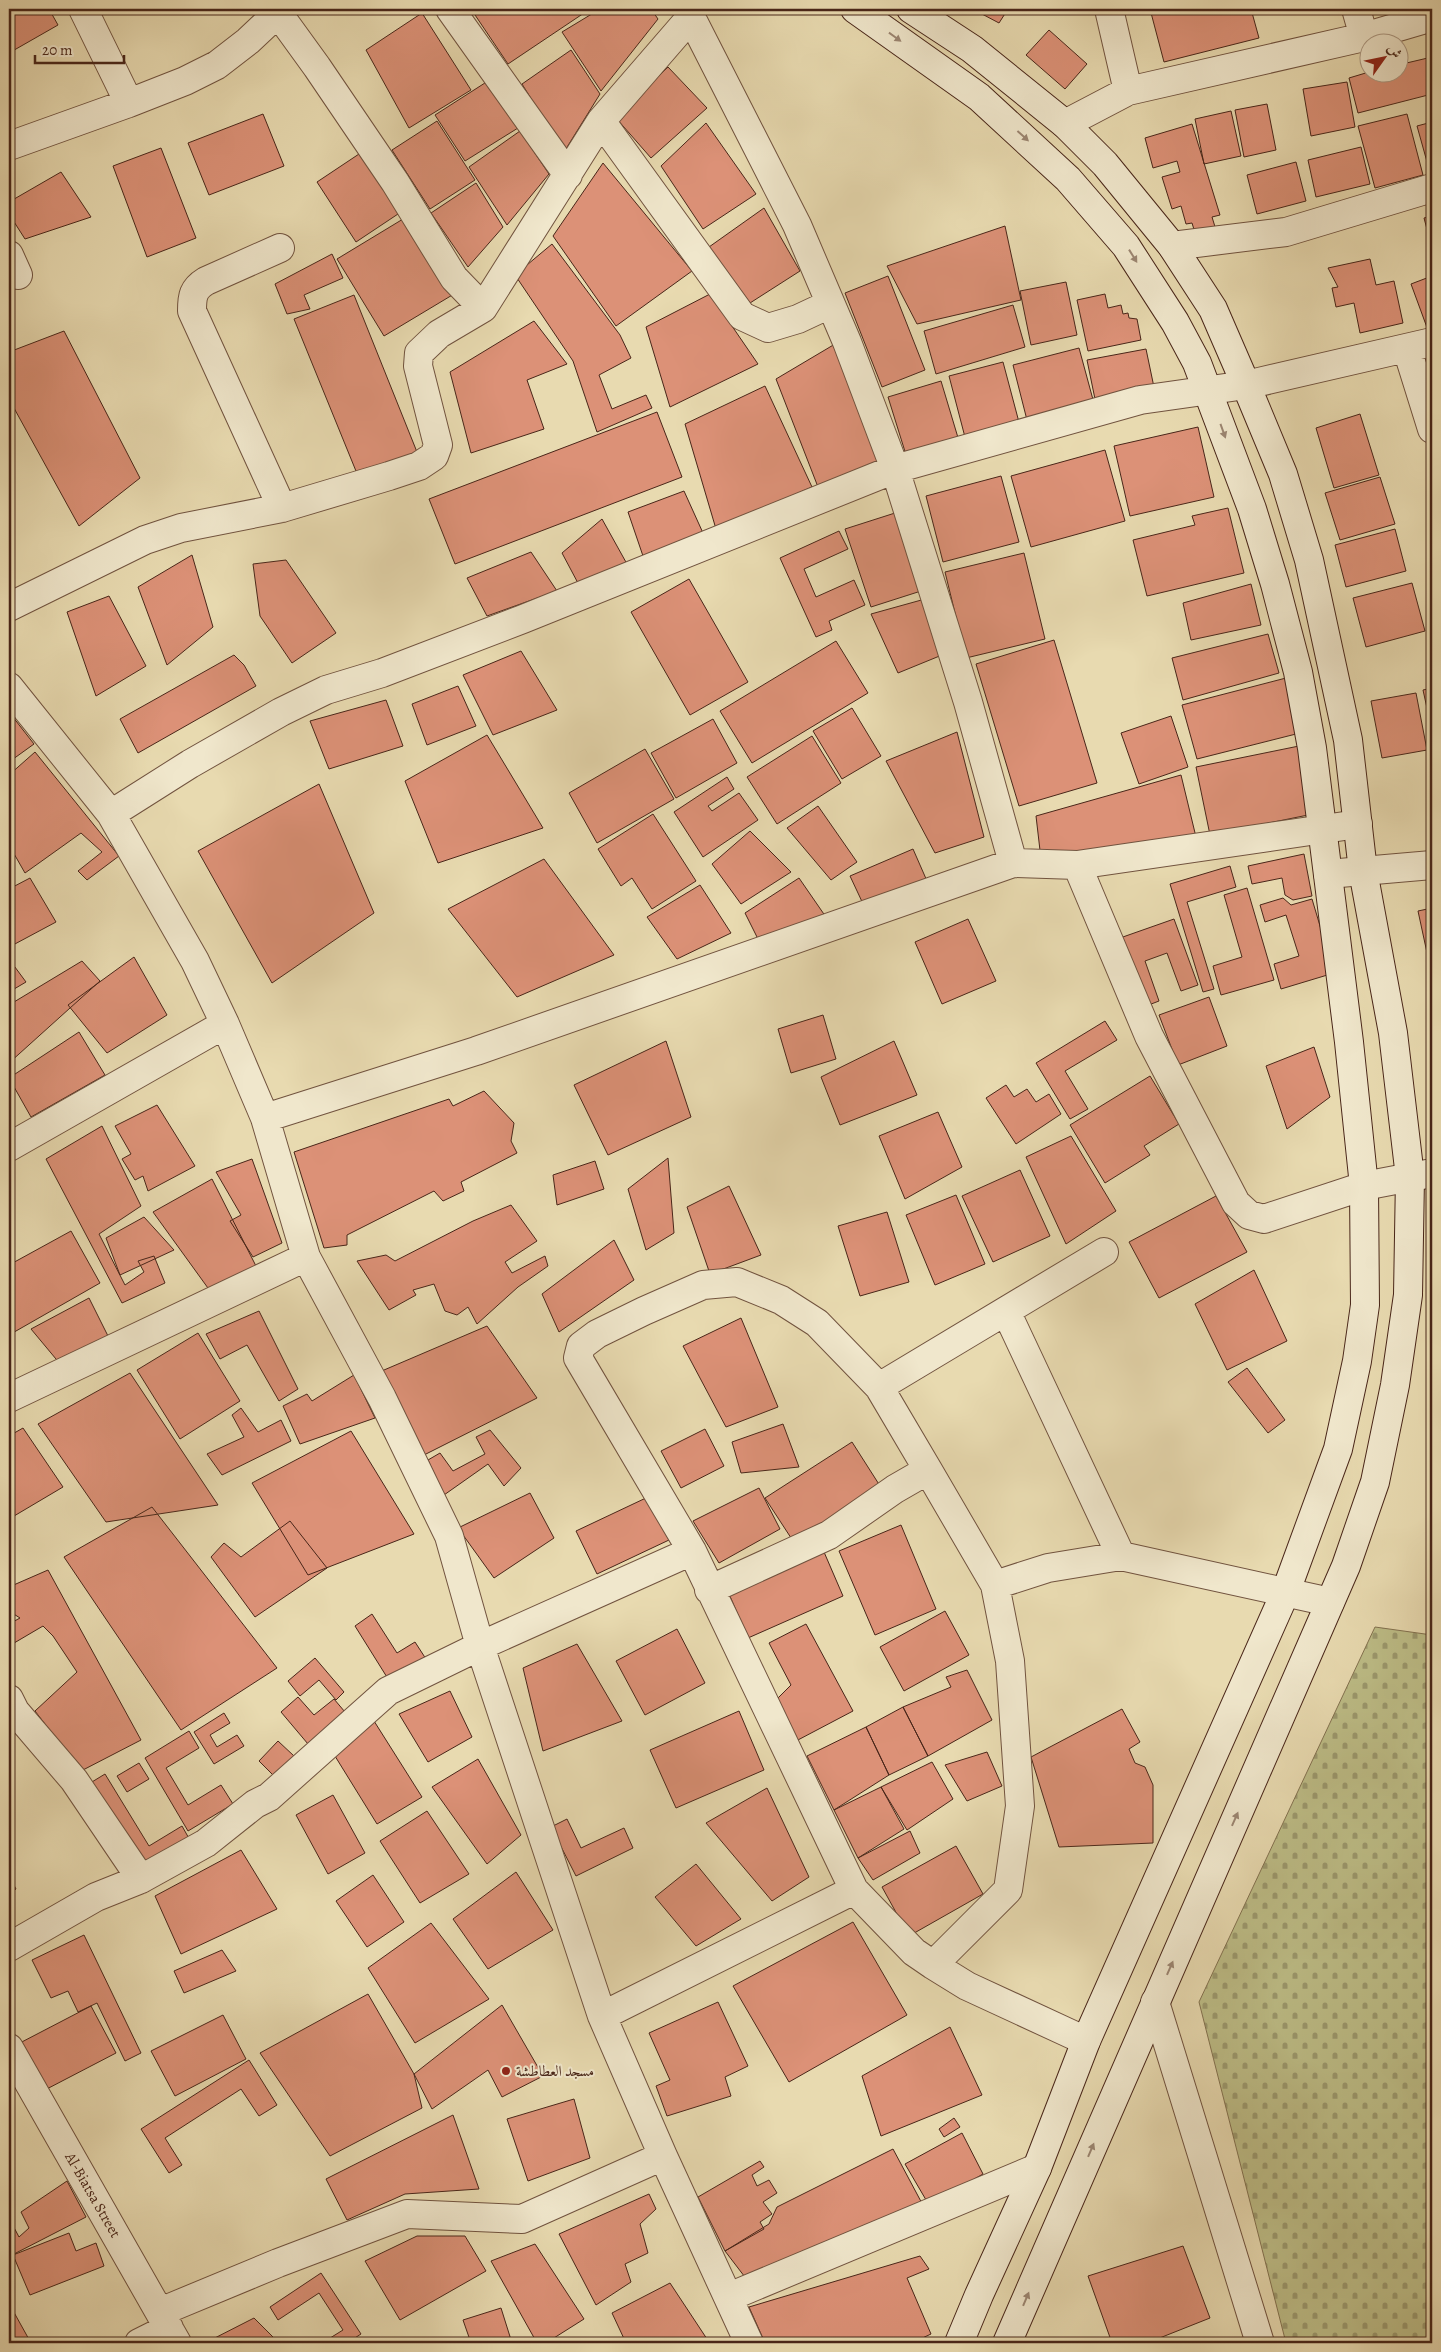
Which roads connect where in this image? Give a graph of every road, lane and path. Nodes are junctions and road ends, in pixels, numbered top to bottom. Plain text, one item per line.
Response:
1 (83, 9) edge
2 (450, 9) edge
3 (855, 9) edge
4 (911, 9) edge
5 (1109, 9) edge
6 (1356, 9) edge
7 (278, 10) edge
8 (692, 13) edge
9 (1432, 17) edge
10 (1362, 32) edge
11 (1383, 32) edge
12 (1358, 39) edge
13 (1128, 91) junction
14 (129, 103) junction
15 (601, 121) junction
16 (1066, 124) junction
17 (9, 146) edge
18 (568, 175) junction
19 (1432, 188) edge
20 (1172, 246) junction
21 (280, 248) dead end
22 (830, 304) junction
23 (483, 308) junction
24 (1420, 346) edge
25 (1246, 385) junction
26 (1208, 390) junction
27 (1432, 429) edge
28 (895, 469) junction
29 (282, 508) junction
30 (9, 607) edge
31 (9, 687) edge
32 (111, 814) junction
33 (1358, 824) junction
34 (1322, 829) junction
35 (1013, 863) junction
36 (1077, 865) junction
37 (1432, 865) edge
38 (1364, 871) junction
39 (1328, 874) junction
40 (225, 1024) junction
41 (264, 1118) junction
42 (9, 1147) edge
43 (1421, 1175) edge
44 (1364, 1186) junction
45 (1104, 1252) dead end
46 (306, 1257) junction
47 (1006, 1311) junction
48 (880, 1387) junction
49 (9, 1398) edge
50 (928, 1470) junction
51 (692, 1551) junction
52 (1121, 1556) junction
53 (995, 1586) junction
54 (709, 1590) junction
55 (1286, 1590) junction
56 (1330, 1602) junction
57 (480, 1646) junction
58 (9, 1699) edge
59 (141, 1880) junction
60 (854, 1890) junction
61 (9, 1947) edge
62 (933, 1965) junction
63 (1155, 2002) junction
64 (602, 2016) junction
65 (1086, 2041) junction
66 (9, 2048) edge
67 (663, 2156) junction
68 (1037, 2168) junction
69 (729, 2297) junction
70 (168, 2328) edge
71 (139, 2343) edge
72 (749, 2343) edge
73 (960, 2343) edge
74 (1006, 2343) edge
75 (1260, 2343) edge

1 - 14 street
2 - 18 street
3 -> 26 street
4 - 16 street
5 - 13 street
6 - 10 street
7 - 14 street
7 - 23 street
8 - 15 street
8 - 22 street
9 - 11 street
12 - 13 street
13 - 16 street
14 - 17 street
15 - 18 street
15 - 22 street
16 - 20 street
18 - 23 street
19 - 20 street
20 - 25 street
21 - 29 street
22 - 28 street
23 - 29 street
24 - 25 street
24 - 27 street
25 - 26 street
25 - 33 street
26 - 28 street
26 -> 34 street
28 - 32 street
28 - 35 street
29 - 30 street
31 - 32 street
32 - 40 street
33 - 34 street
33 - 38 street
34 - 36 street
34 - 39 street
35 - 36 street
35 - 41 street
36 - 44 street
37 - 38 street
38 - 39 street
38 - 43 street
39 - 44 street
40 - 41 street
40 - 42 street
41 - 46 street
43 - 44 street
43 - 56 street
44 - 55 street
45 - 47 street
46 - 49 street
46 - 57 street
47 - 48 street
47 - 52 street
48 - 50 street
48 - 51 street
50 - 53 street
50 - 54 street
51 - 54 street
51 - 57 street
52 - 53 street
52 - 55 street
53 - 62 street
54 - 60 street
55 - 56 street
55 - 65 street
63 -> 56 street
57 - 59 street
57 - 64 street
58 - 59 street
59 - 61 street
60 - 62 street
60 - 64 street
62 - 65 street
74 -> 63 street
63 - 75 street
64 - 67 street
65 - 68 street
66 - 70 street, Al-Biatsa Street
67 - 69 street
67 - 70 street
68 - 69 street
68 - 73 street
69 - 72 street
70 - 71 street

